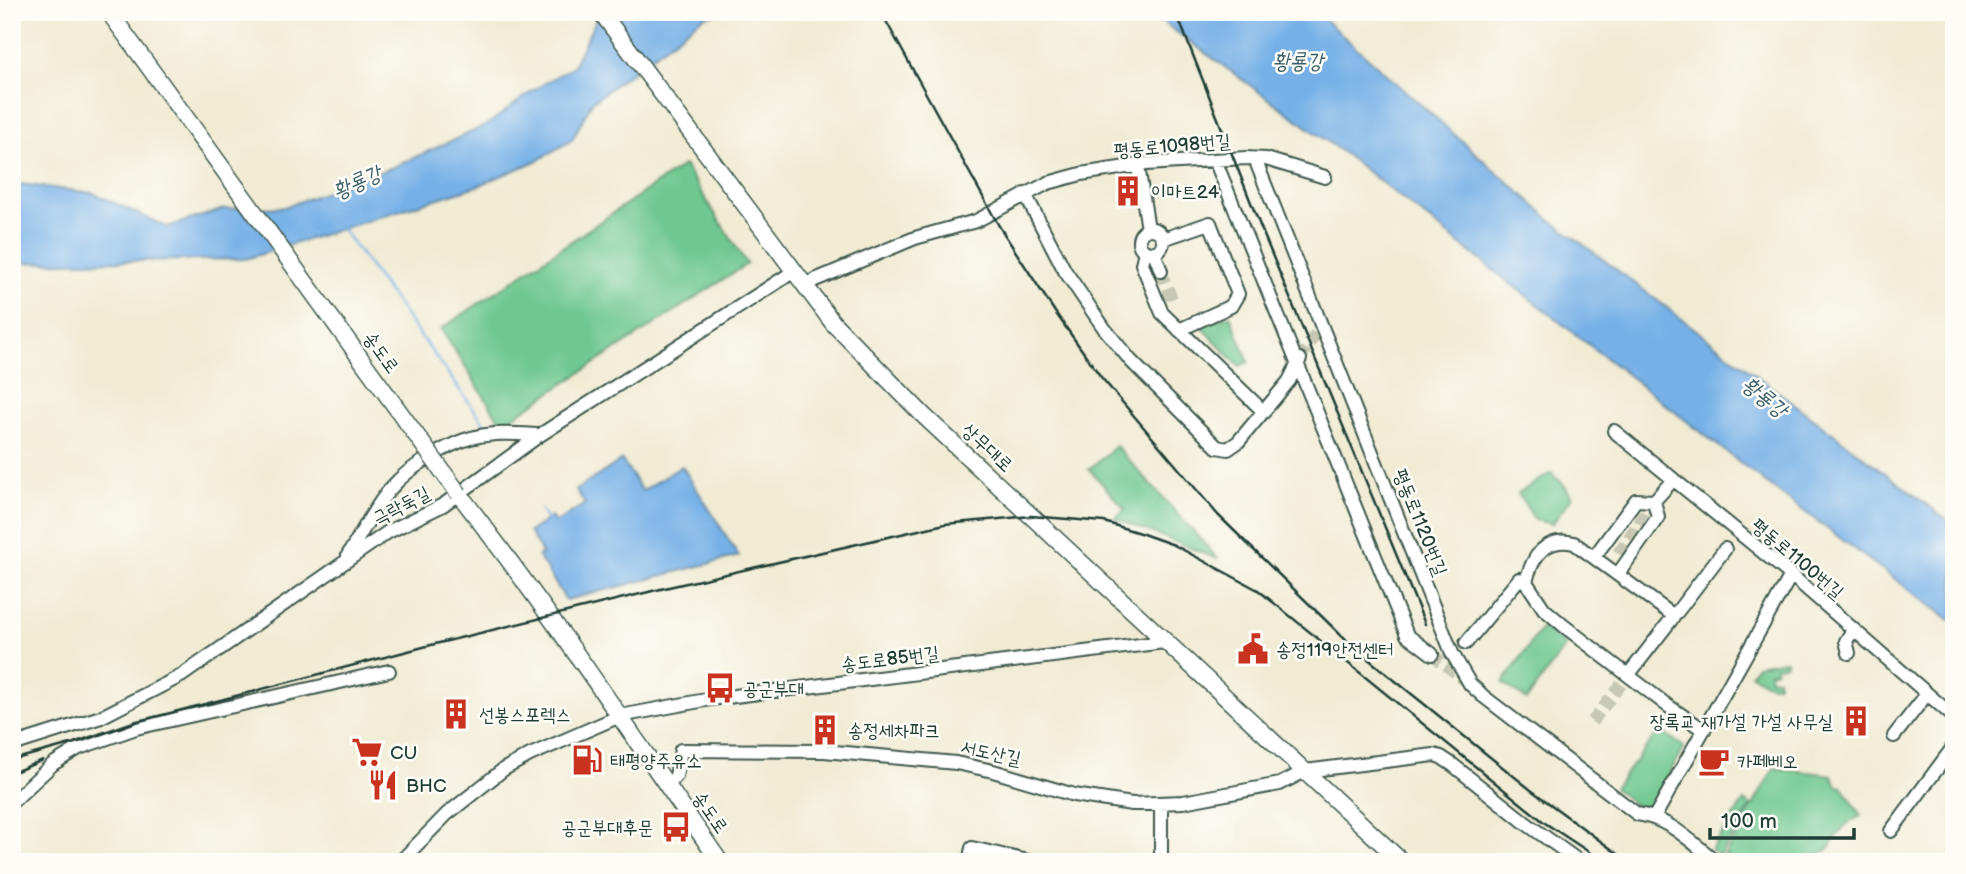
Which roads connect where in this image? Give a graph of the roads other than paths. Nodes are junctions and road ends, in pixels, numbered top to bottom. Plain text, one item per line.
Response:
1 (109, 12) edge
2 (601, 12) edge
3 (1255, 159) junction
4 (1215, 160) junction
5 (1138, 166) junction
6 (1325, 177) dead end
7 (1025, 194) junction
8 (1148, 229) junction
9 (1163, 239) junction
10 (1149, 251) junction
11 (1161, 271) tunnel mouth
12 (795, 274) junction
13 (1179, 330) junction
14 (1298, 361) junction
15 (1264, 412) junction
16 (1614, 431) dead end
17 (540, 435) junction
18 (1672, 480) junction
19 (458, 494) junction
20 (1654, 501) junction
21 (1725, 549) dead end
22 (1594, 556) junction
23 (345, 561) junction
24 (1618, 574) junction
25 (1791, 575) junction
26 (1526, 582) junction
27 (1674, 616) junction
28 (1853, 630) junction
29 (1164, 642) junction
30 (1466, 643) dead end
31 (1849, 653) dead end
32 (1432, 654) tunnel mouth
33 (390, 671) dead end
34 (1629, 674) junction
35 (1927, 694) junction
36 (621, 716) junction
37 (1954, 717) edge
38 (1704, 730) junction
39 (1894, 736) dead end
40 (12, 745) edge
41 (1954, 746) edge
42 (1306, 771) junction
43 (667, 786) junction
44 (12, 802) edge
45 (1161, 803) junction
46 (1655, 816) junction
47 (1891, 831) dead end
48 (400, 862) edge
49 (720, 862) edge
50 (970, 862) edge
51 (1032, 862) edge
52 (1161, 862) edge
53 (1402, 862) edge
54 (1580, 862) edge
55 (1717, 862) edge

1 - 19 main road, 송도로, bridge
2 - 12 main road, 상무대로
3 - 4 street, 평동로1098번길
3 - 6 street, 평동로1098번길
3 - 46 street, 평동로1120번길
4 - 5 street, 평동로1098번길
4 - 14 street
5 - 7 street, 평동로1098번길
5 - 8 street
7 - 12 street, 평동로1098번길
7 - 15 street
8 - 9 street
8 - 10 street
9 - 10 street
9 - 13 street
10 - 11 street
10 - 13 street
12 - 17 street, 극락둑길
12 - 29 main road, 상무대로
13 - 15 street
14 - 15 street
14 - 32 street
16 - 18 street, 평동로1100번길
17 - 19 street, 극락둑길
17 - 23 street
18 - 20 street
18 - 25 street, 평동로1100번길
19 - 23 street, 극락둑길
19 - 36 main road, 송도로
20 - 22 street
20 - 24 street
21 - 27 street
22 - 24 street
22 - 26 street
23 - 40 street, 극락둑길
24 - 27 street
25 - 28 street, 평동로1100번길
25 - 38 street
26 - 30 street
26 - 34 street
27 - 34 street
28 - 31 street
28 - 35 street, 평동로1100번길
29 - 36 street, 송도로85번길
29 - 42 main road, 상무대로
33 - 44 street
34 - 38 street
35 - 37 street, 평동로1100번길
35 - 39 street
36 - 43 main road, 송도로
36 - 48 street
38 - 46 street
41 - 47 street
42 - 45 street, 서도산길
42 - 53 main road, 상무대로
42 - 54 street, 서도산길
43 - 45 street, 서도산길
43 - 49 main road, 송도로
45 - 52 street
46 - 55 street, 평동로1120번길
50 - 51 street

